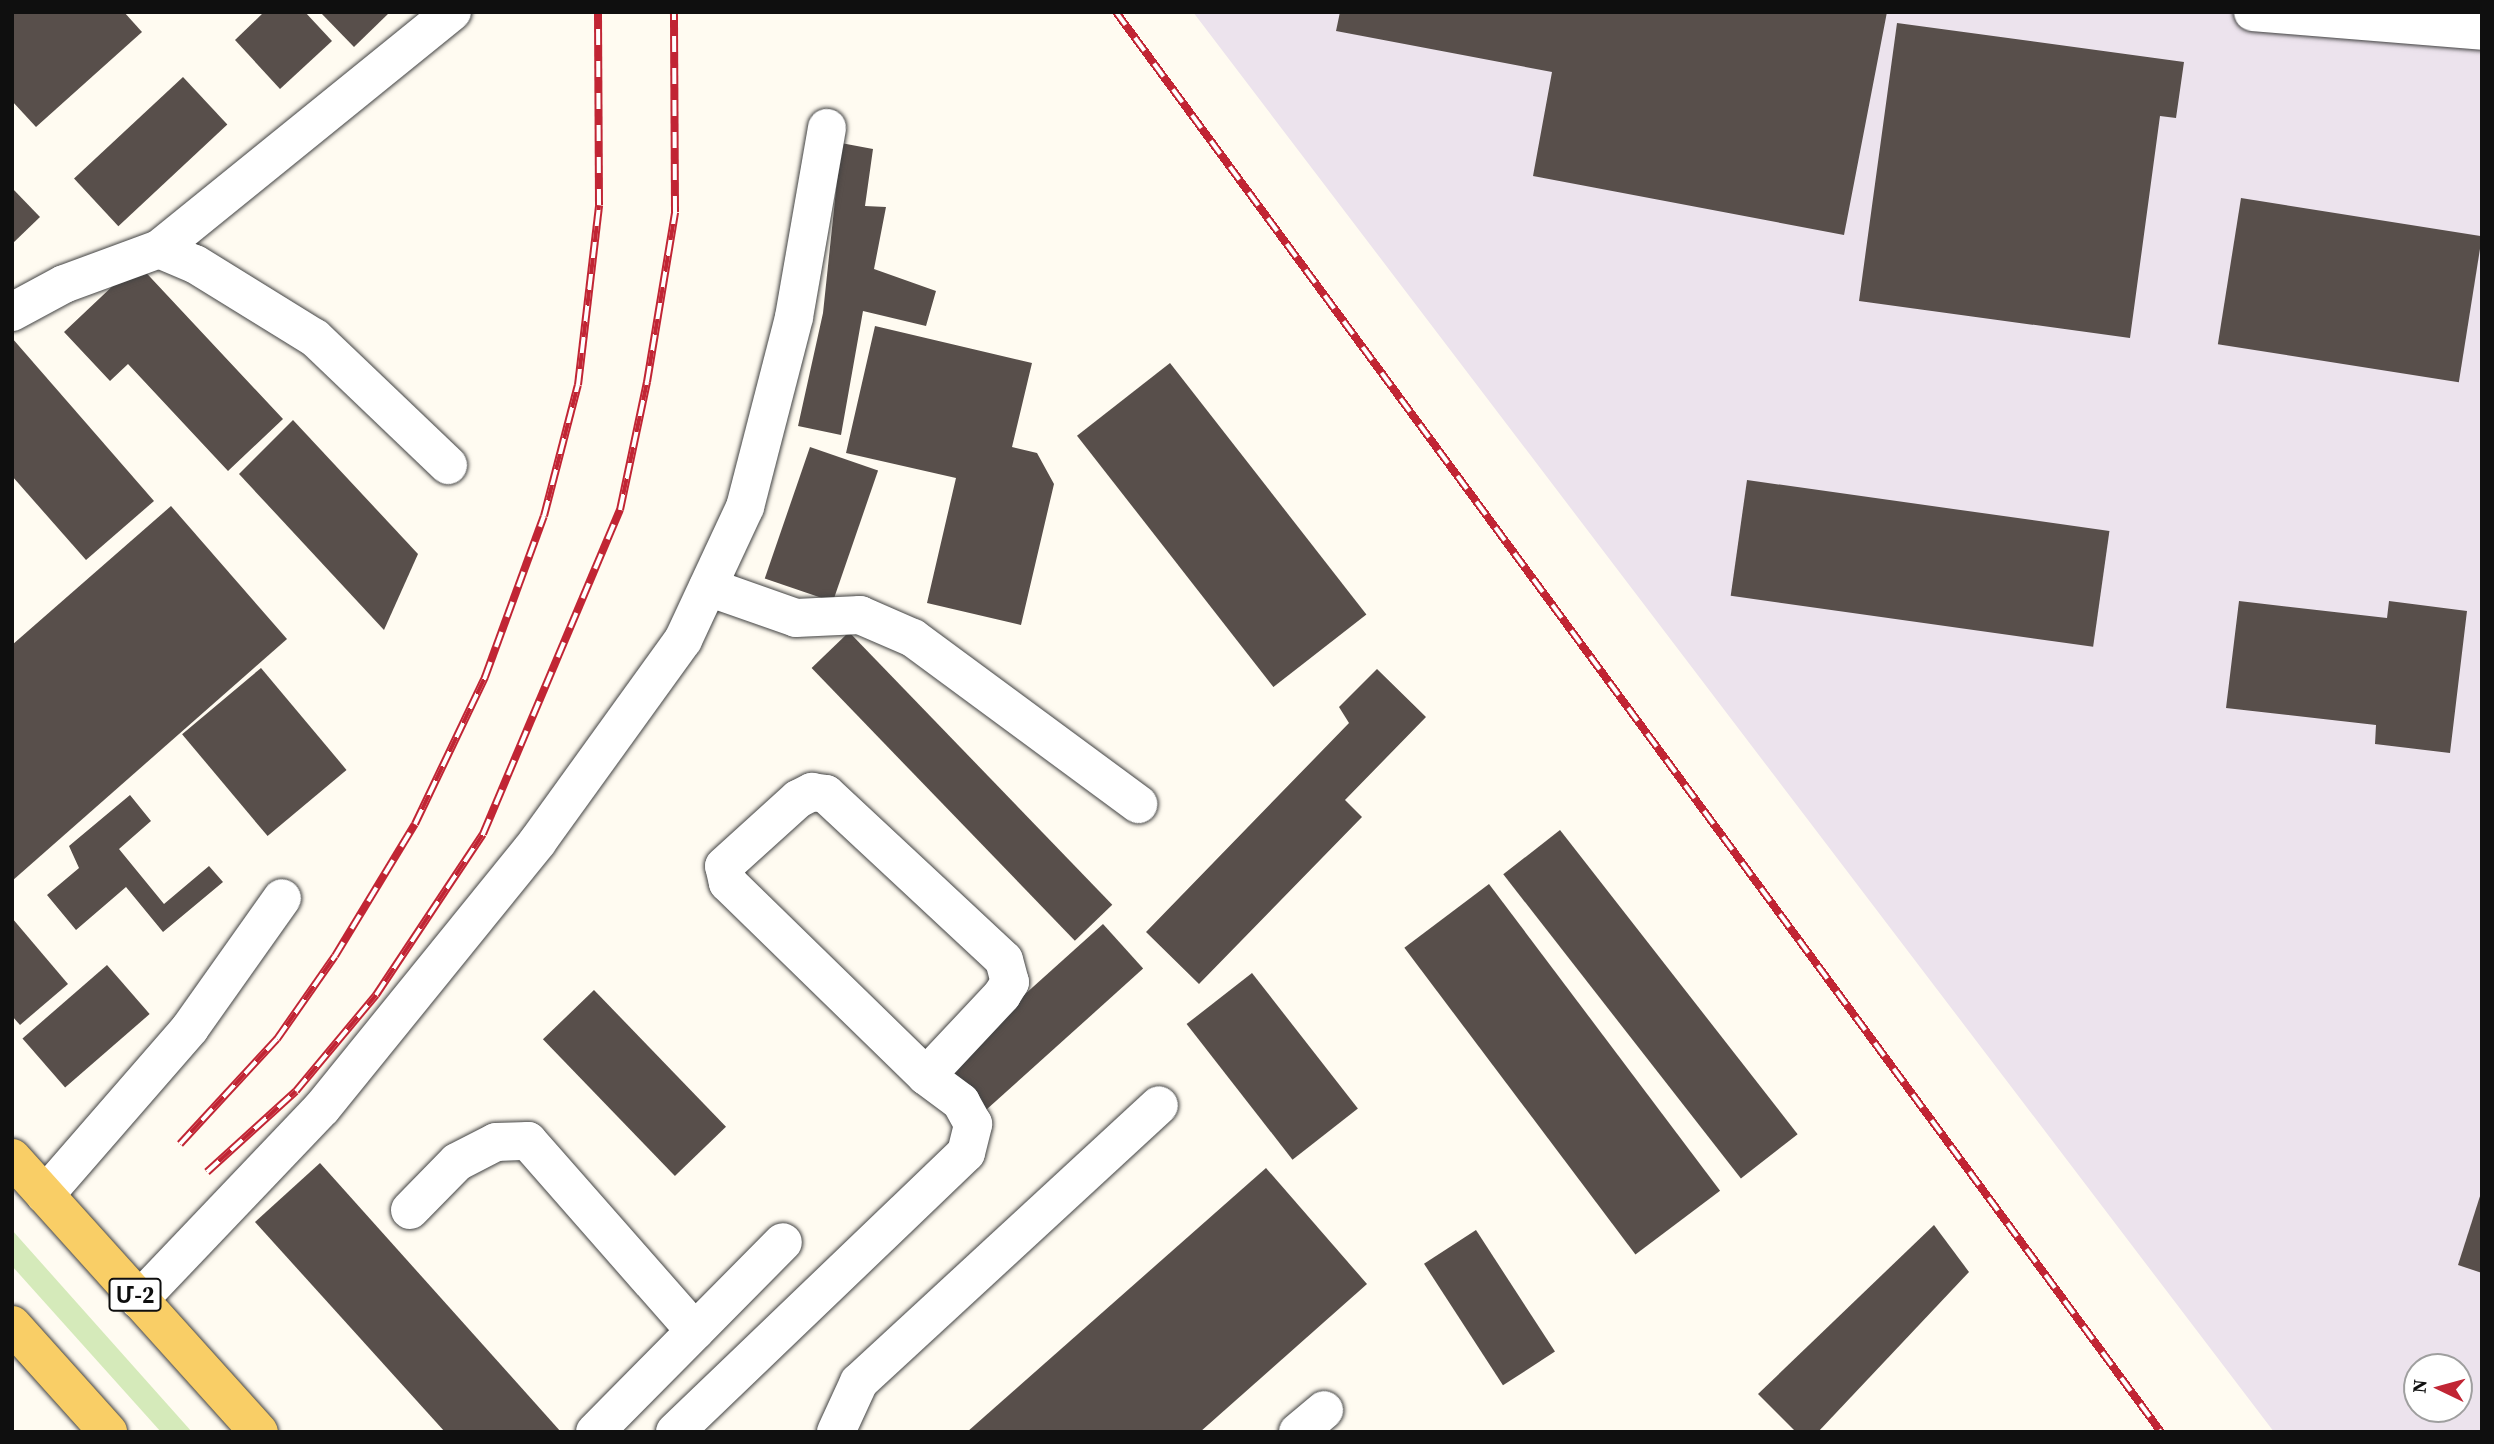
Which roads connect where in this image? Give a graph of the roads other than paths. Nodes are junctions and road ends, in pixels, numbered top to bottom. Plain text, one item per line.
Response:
1 (452, 12) edge
2 (2253, 12) edge
3 (2482, 31) edge
4 (827, 128) dead end
5 (159, 249) junction
6 (12, 312) edge
7 (448, 465) dead end
8 (708, 587) junction
9 (1138, 804) dead end
10 (282, 898) dead end
11 (926, 1076) junction
12 (1159, 1105) dead end
13 (12, 1158) edge
14 (45, 1195) junction
15 (410, 1210) dead end
16 (783, 1242) dead end
17 (139, 1300) junction
18 (12, 1325) edge
19 (695, 1331) junction
20 (108, 1432) edge
21 (259, 1432) edge
22 (595, 1432) edge
23 (675, 1432) edge
24 (836, 1432) edge

1 - 5 lane
2 - 3 lane
4 - 8 lane
5 - 6 lane
5 - 7 lane
8 - 9 lane
8 - 17 lane
10 - 14 lane
11 - 11 lane
11 - 23 lane
12 - 24 lane
13 - 14 main road, Մ-2
14 - 17 main road, Մ-2
15 - 19 lane
16 - 19 lane
17 - 21 main road, Մ-2
18 - 20 main road
19 - 22 lane

